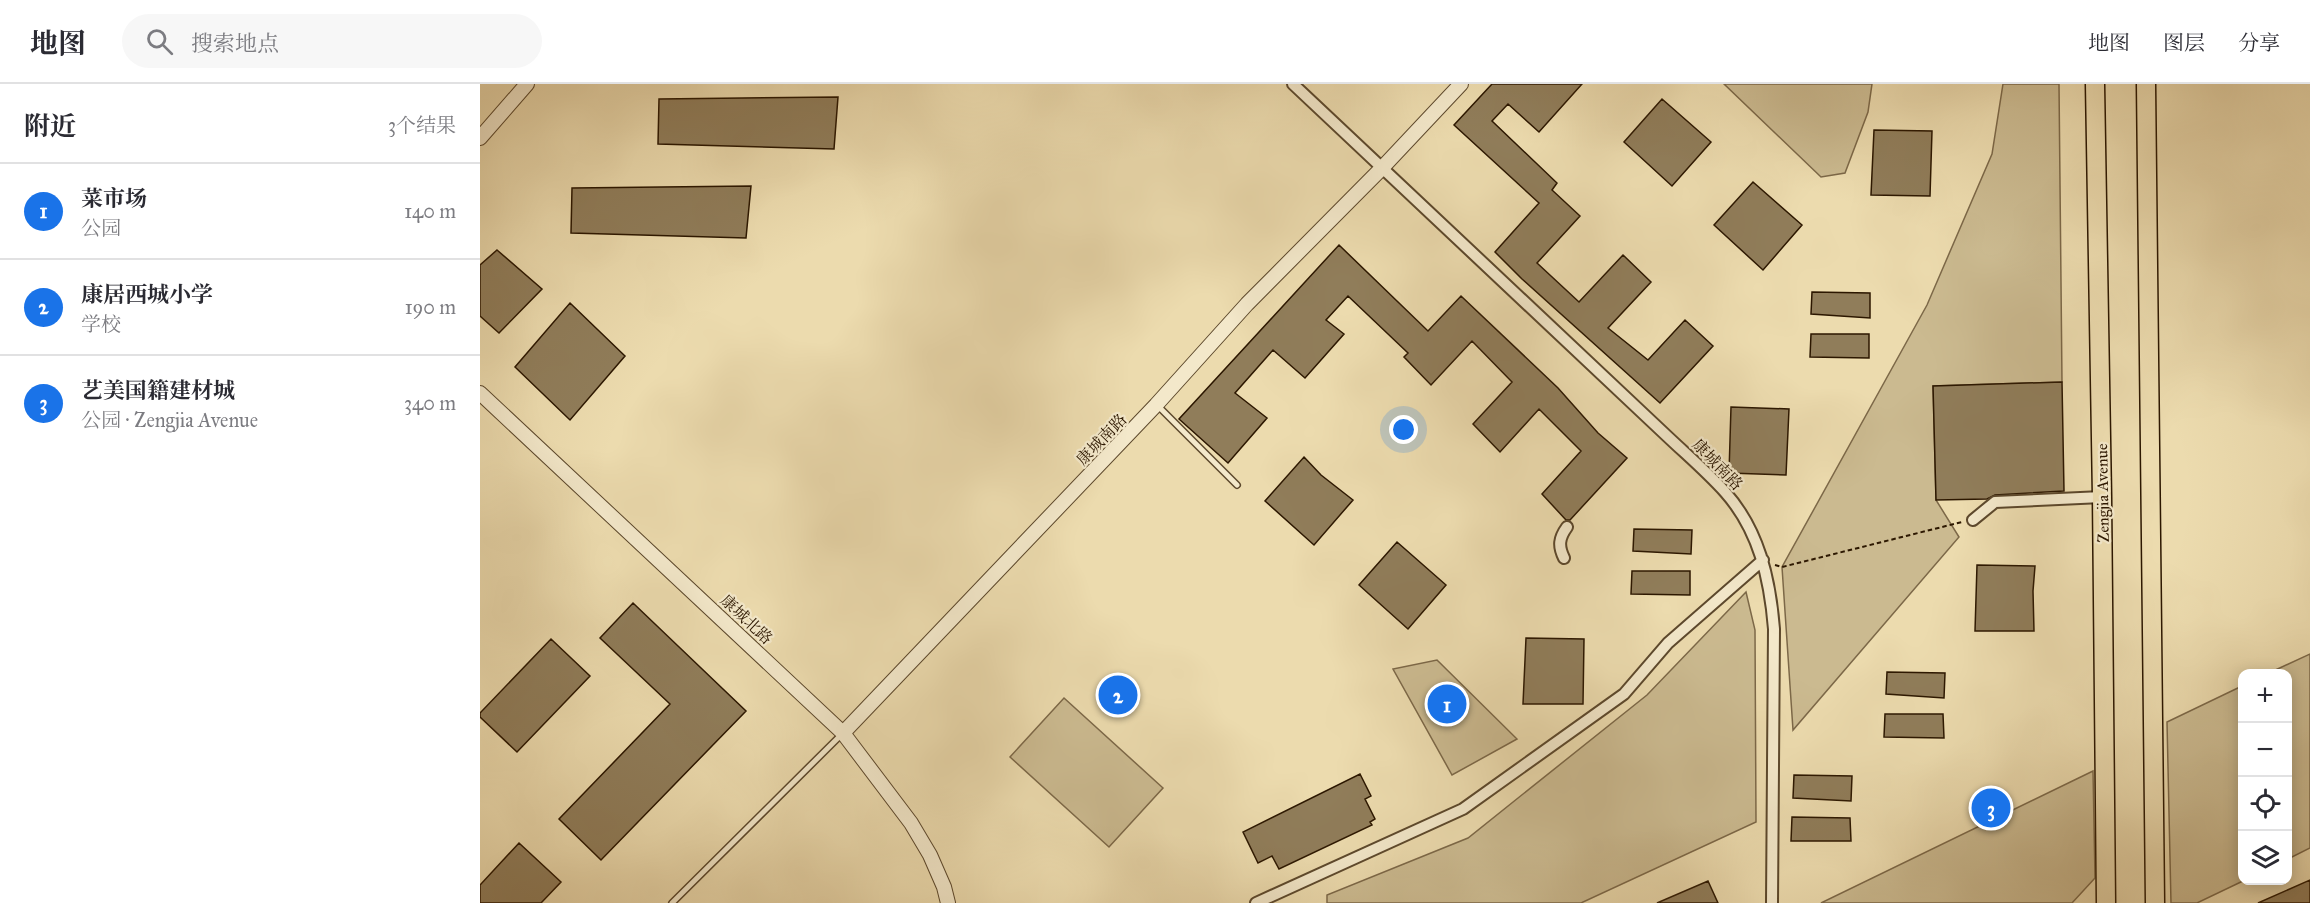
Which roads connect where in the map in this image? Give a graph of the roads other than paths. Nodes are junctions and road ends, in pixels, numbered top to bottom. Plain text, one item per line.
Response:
1 (527, 84) edge
2 (1293, 84) edge
3 (1461, 84) edge
4 (2095, 84) edge
5 (2146, 84) edge
6 (480, 138) edge
7 (1382, 168) junction
8 (480, 393) edge
9 (1156, 405) junction
10 (1237, 485) dead end
11 (2102, 497) junction
12 (1973, 520) road end
13 (1567, 527) dead end
14 (1564, 558) dead end
15 (1763, 560) junction
16 (843, 733) junction
17 (672, 903) edge
18 (948, 903) edge
19 (1256, 903) edge
20 (1772, 903) edge
21 (2106, 903) edge
22 (2155, 903) edge

1 - 6 street
2 - 7 street
3 - 7 street, 康城南路
4 - 11 highway, Zengjia Avenue
5 - 22 highway
7 - 9 street, 康城南路
7 - 15 street, 康城南路
8 - 16 street, 康城北路
9 - 10 lane
9 - 16 street, 康城南路
11 - 12 street
11 - 21 highway, Zengjia Avenue
13 - 14 street
15 - 19 street
15 - 20 street, 康城南路
16 - 17 lane
16 - 18 street, 康城北路

